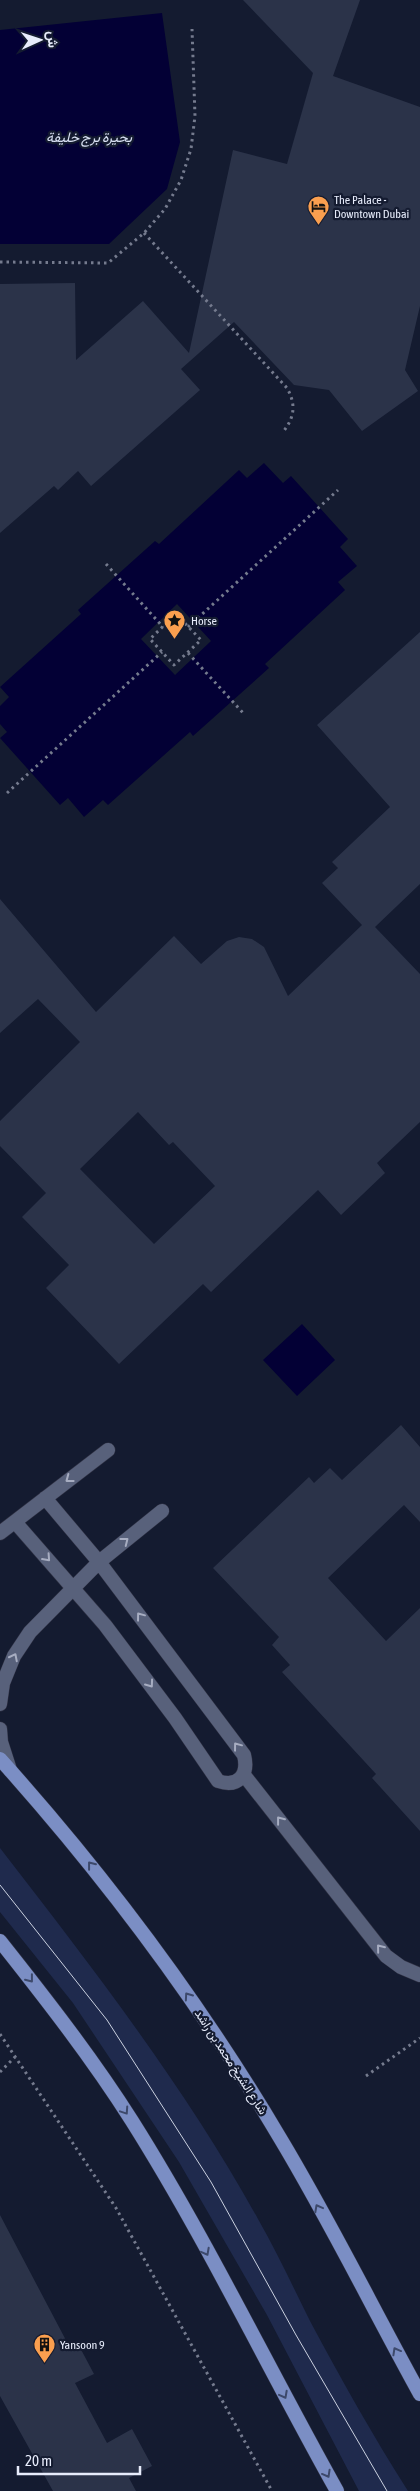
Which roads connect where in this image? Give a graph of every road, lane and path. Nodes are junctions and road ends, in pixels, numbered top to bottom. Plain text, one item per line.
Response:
1 (192, 29) dead end
2 (144, 233) junction
3 (0, 262) edge
4 (284, 432) dead end
5 (338, 490) dead end
6 (106, 564) dead end
7 (163, 627) junction
8 (188, 627) junction
9 (162, 652) junction
10 (188, 653) junction
11 (245, 715) dead end
12 (7, 793) dead end
13 (108, 1450) dead end
14 (45, 1498) junction
15 (162, 1511) dead end
16 (15, 1522) junction
17 (0, 1533) edge
18 (99, 1562) junction
19 (72, 1586) junction
20 (0, 1704) edge
21 (0, 1729) edge
22 (0, 1759) edge
23 (10, 1770) junction
24 (244, 1774) junction
25 (0, 1941) edge
26 (420, 1975) edge
27 (0, 2034) edge
28 (420, 2038) edge
29 (16, 2057) junction
30 (0, 2072) edge
31 (366, 2076) dead end
32 (420, 2394) edge
33 (272, 2491) edge
34 (337, 2491) edge

1 - 2 path
2 - 3 path
2 - 4 path
5 - 8 path
6 - 7 path
7 - 8 path
7 - 9 path
8 - 10 path
9 - 10 path
9 - 12 path
10 - 11 path
13 -> 14 lane
14 - 16 lane
14 - 18 lane
18 -> 15 lane
16 - 17 lane
16 -> 19 lane
18 - 19 lane
24 -> 18 lane
20 -> 19 lane
19 -> 24 lane
21 - 23 lane
22 - 23 main road, شارع الشيخ محمد بن راشد
32 -> 23 main road, شارع الشيخ محمد بن راشد
26 -> 24 lane
25 -> 34 main road
27 - 29 path
28 - 31 path
29 - 30 path
29 - 33 path

